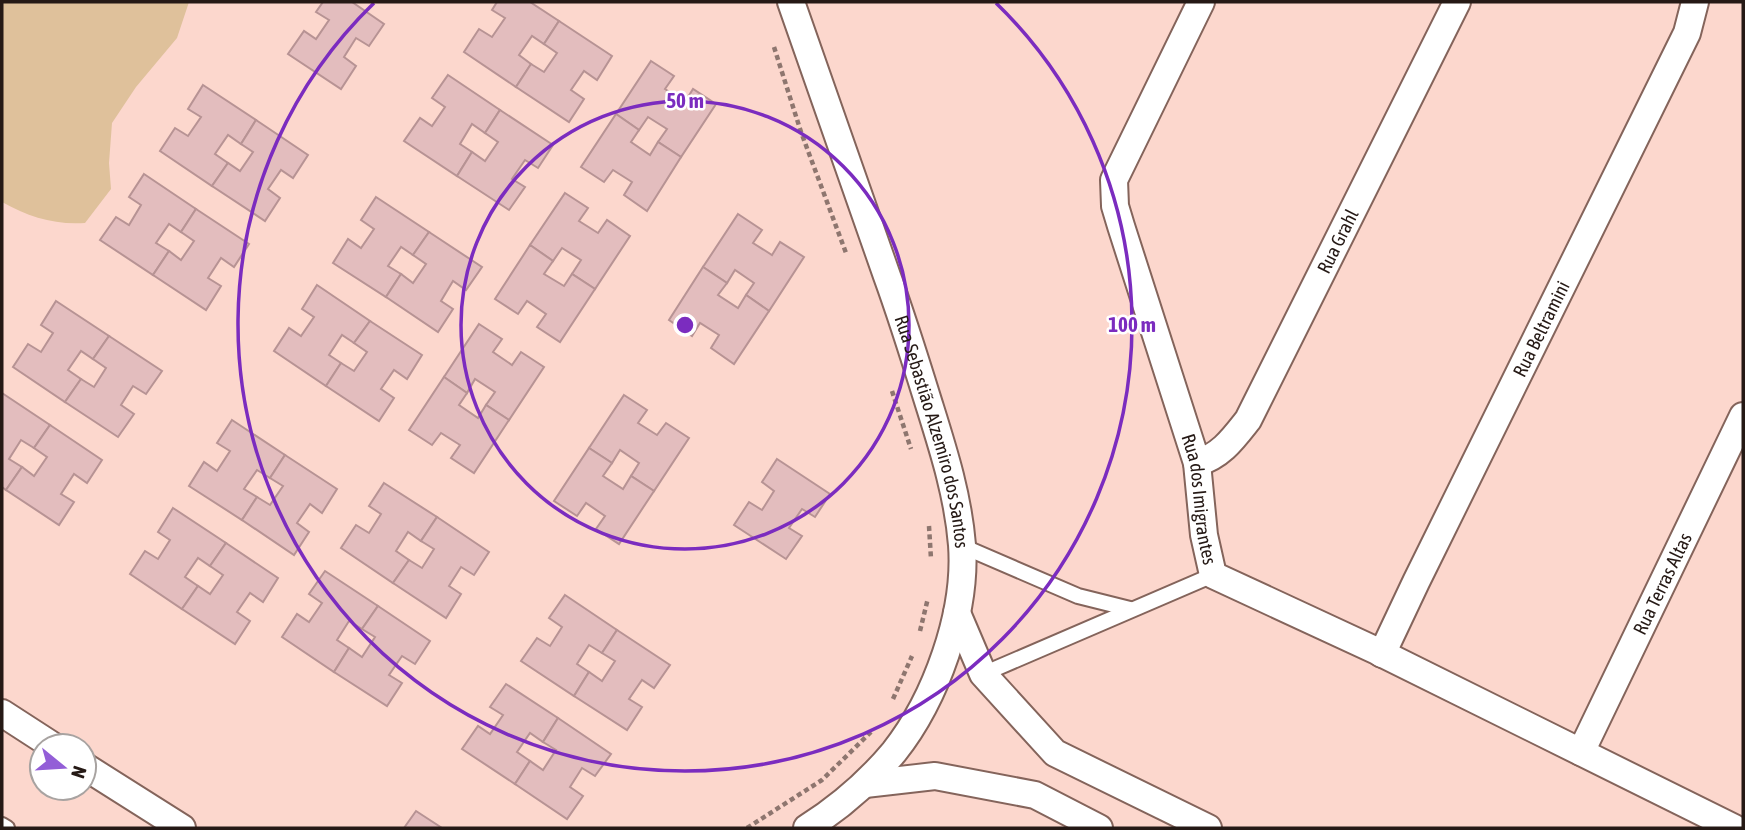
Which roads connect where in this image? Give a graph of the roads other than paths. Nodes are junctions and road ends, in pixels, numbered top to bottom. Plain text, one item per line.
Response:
1 (791, 2) edge
2 (1202, 2) edge
3 (1457, 2) edge
4 (1695, 2) edge
5 (1743, 416) edge
6 (1197, 463) junction
7 (962, 546) junction
8 (1213, 575) junction
9 (1130, 609) junction
10 (957, 612) junction
11 (1382, 654) junction
12 (983, 674) junction
13 (2, 713) edge
14 (31, 732) edge
15 (1581, 752) junction
16 (98, 775) edge
17 (864, 784) junction
18 (2, 825) edge
19 (7, 828) edge
20 (182, 828) edge
21 (807, 828) edge
22 (1098, 828) edge
23 (1208, 828) edge
24 (1734, 828) edge

1 - 7 street, Rua Sebastião Alzemiro dos Santos
2 - 6 street, Rua dos Imigrantes
3 - 6 street, Rua Grahl
4 - 11 street, Rua Beltramini
5 - 15 street, Rua Terras Altas
6 - 8 street, Rua dos Imigrantes
7 - 9 lane
7 - 10 street, Rua Sebastião Alzemiro dos Santos
8 - 9 lane
8 - 11 street, Rua dos Imigrantes
9 - 12 lane
10 - 12 street
10 - 17 street, Rua Sebastião Alzemiro dos Santos
11 - 15 street, Rua dos Imigrantes
12 - 23 street
13 - 14 street
15 - 24 street, Rua dos Imigrantes
16 - 20 street
17 - 21 street, Rua Sebastião Alzemiro dos Santos
17 - 22 street
18 - 19 lane

